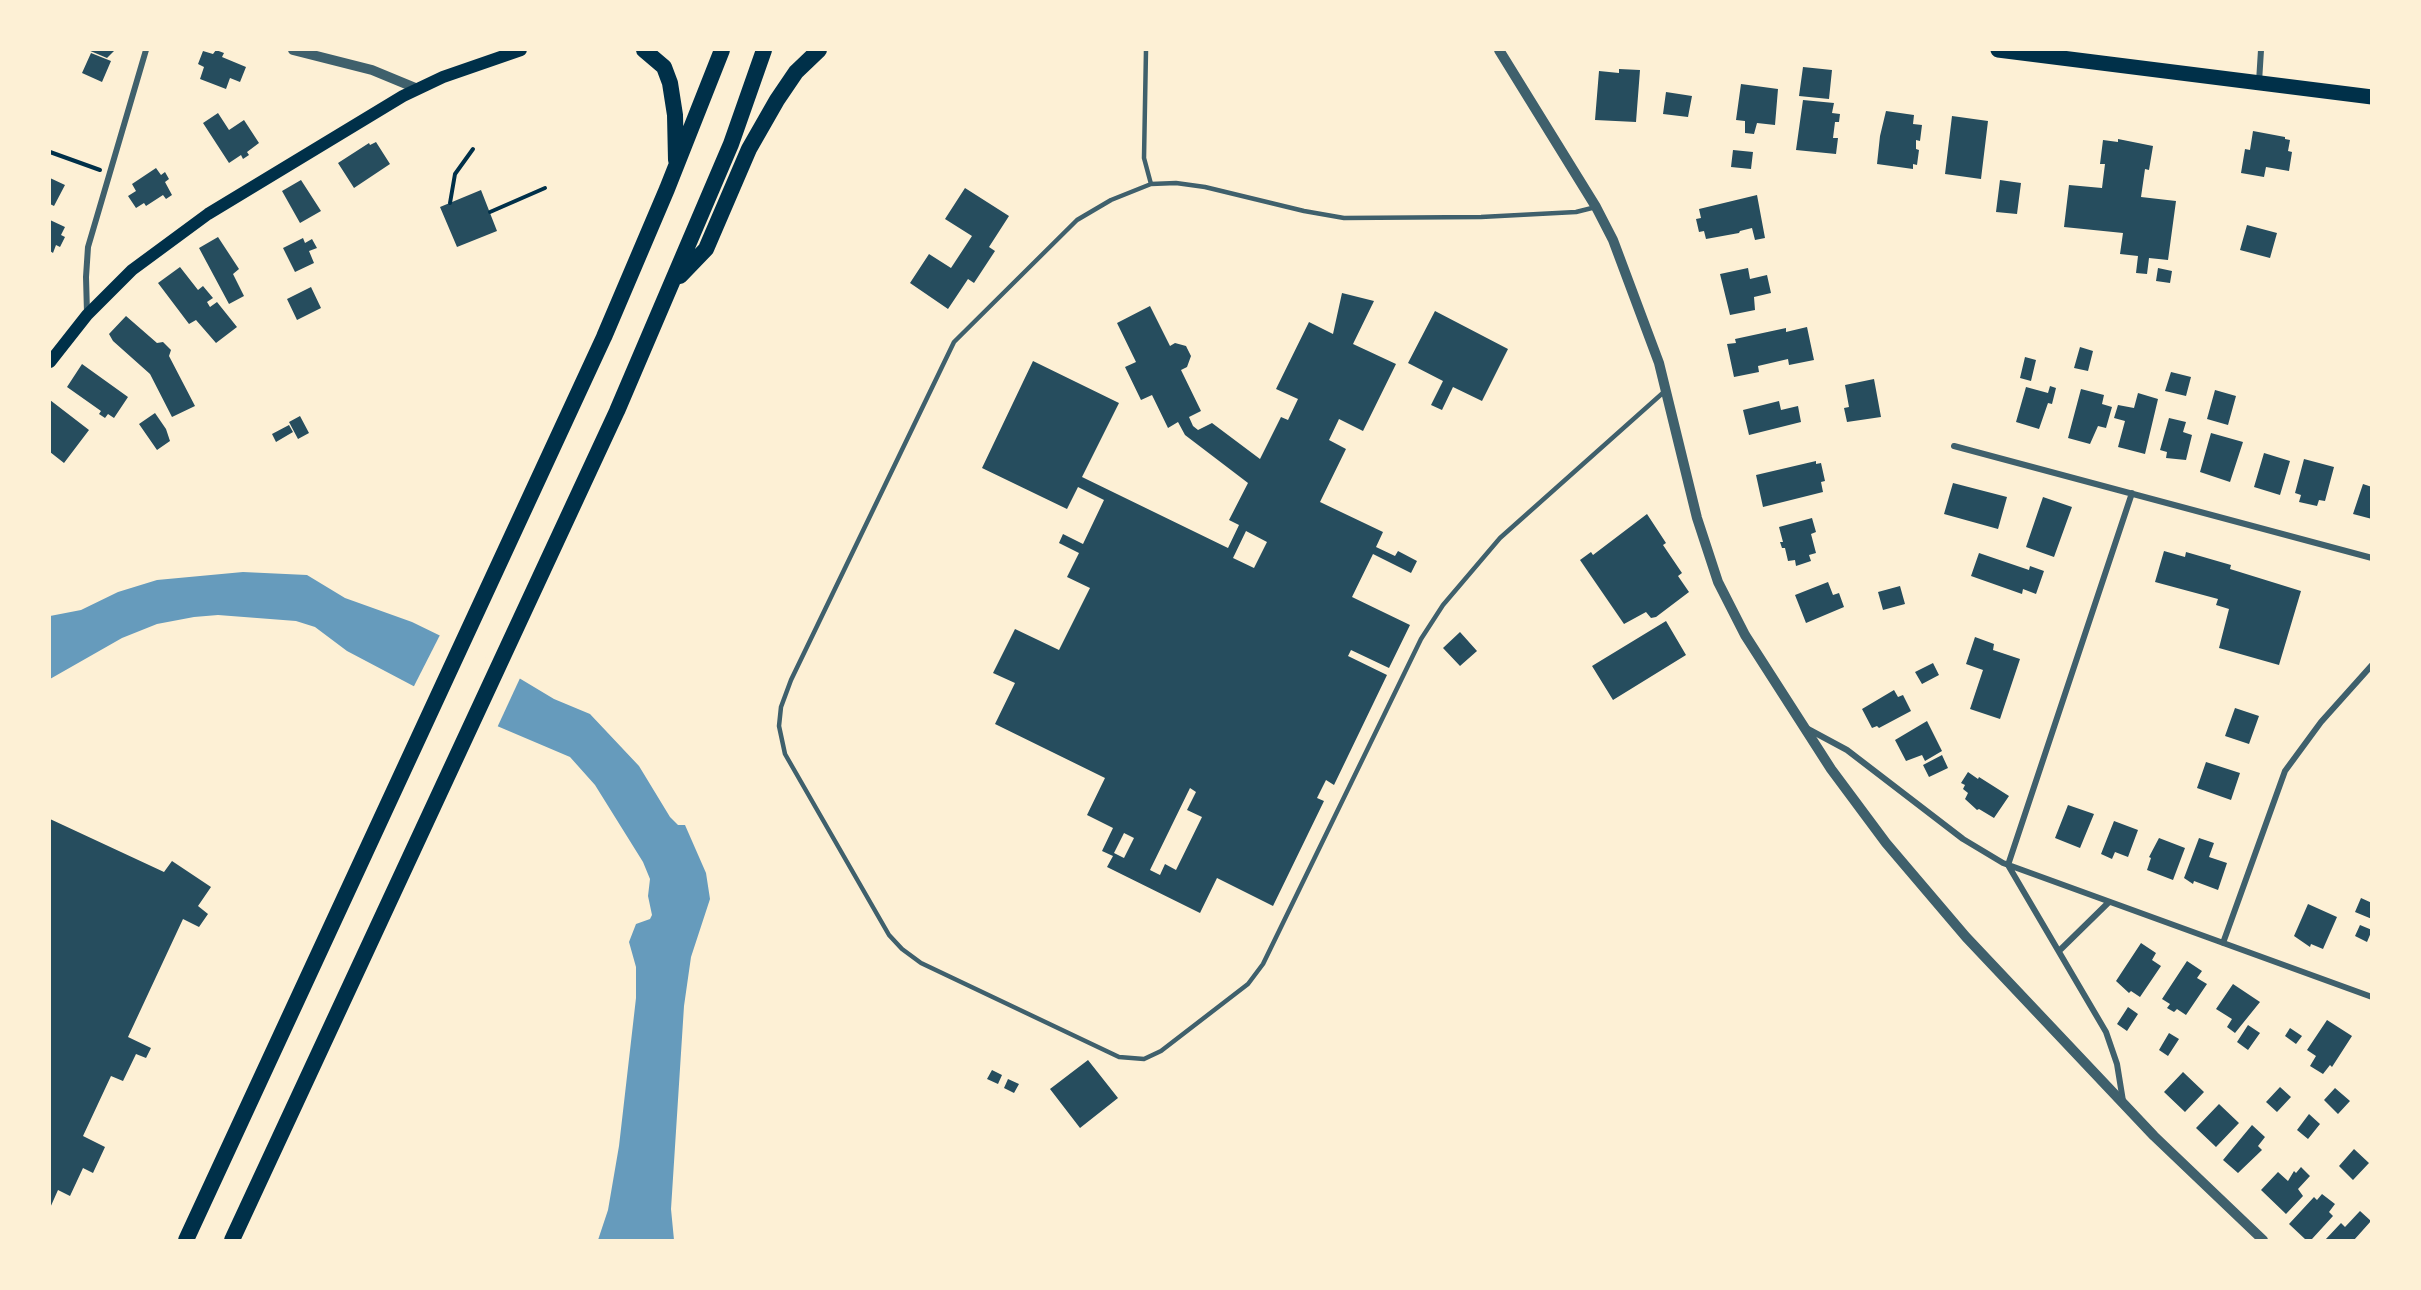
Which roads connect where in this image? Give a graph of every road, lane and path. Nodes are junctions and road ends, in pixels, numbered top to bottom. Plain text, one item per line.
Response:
1 (146, 50) edge
2 (293, 50) edge
3 (521, 50) edge
4 (644, 50) edge
5 (722, 50) edge
6 (764, 50) edge
7 (819, 50) edge
8 (1146, 50) edge
9 (1499, 50) edge
10 (1998, 50) edge
11 (2261, 50) edge
12 (2259, 82) junction
13 (418, 89) junction
14 (2372, 97) edge
15 (473, 149) dead end
16 (50, 152) edge
17 (676, 167) junction
18 (109, 174) junction
19 (1151, 184) junction
20 (545, 188) dead end
21 (450, 203) dead end
22 (1596, 207) junction
23 (490, 212) dead end
24 (673, 283) junction
25 (87, 315) junction
26 (50, 362) edge
27 (1667, 390) junction
28 (1954, 446) dead end
29 (2132, 493) junction
30 (2372, 558) edge
31 (2372, 665) edge
32 (1803, 726) junction
33 (2008, 865) junction
34 (2109, 902) junction
35 (2223, 943) junction
36 (2058, 951) junction
37 (2372, 997) edge
38 (2124, 1104) junction
39 (186, 1240) edge
40 (232, 1240) edge
41 (2263, 1240) edge

1 - 18 street
2 - 13 street
3 - 13 main road
4 - 17 highway
5 - 17 highway
6 - 24 highway
7 - 24 highway
8 - 19 lane
9 - 22 street
10 - 12 highway
11 - 12 street
12 - 14 highway
13 - 25 main road
15 - 21 path
16 - 18 path
17 - 39 highway
18 - 25 street
19 - 22 lane
19 - 27 lane
20 - 23 path
22 - 27 street
24 - 40 highway
25 - 26 main road
27 - 32 street
28 - 29 street
29 - 30 street
29 - 33 street
31 - 35 street
32 - 33 street
32 - 38 street
33 - 34 street
33 - 36 street
34 - 35 street
34 - 36 street
35 - 37 street
36 - 38 street
38 - 41 street

